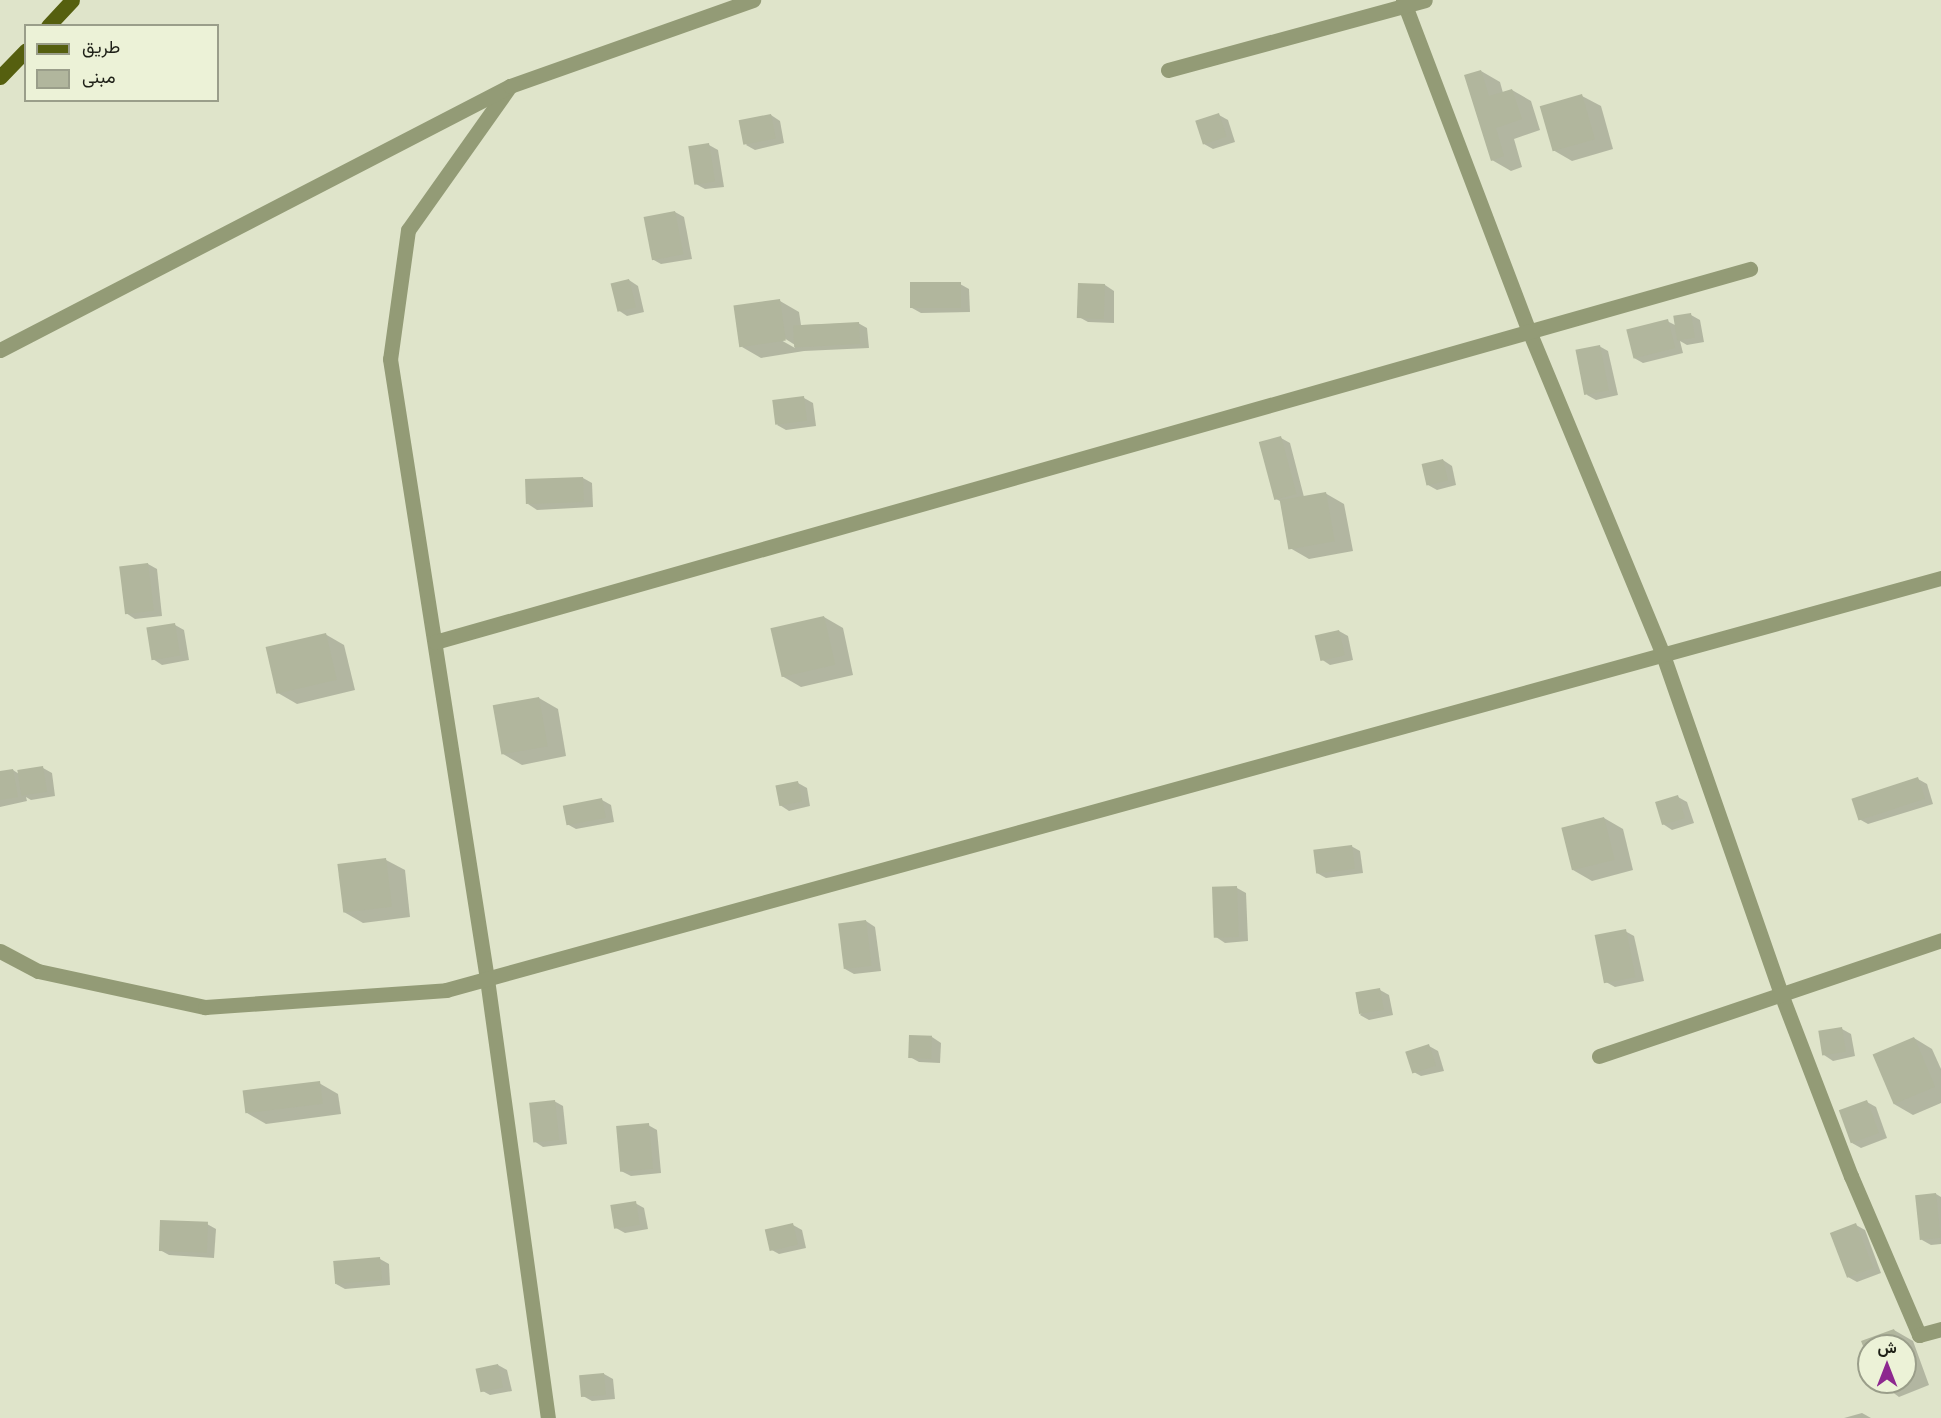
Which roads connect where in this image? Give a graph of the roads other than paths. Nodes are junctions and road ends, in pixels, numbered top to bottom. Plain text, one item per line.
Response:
1 (72, 0) edge
2 (753, 0) edge
3 (1425, 0) edge
4 (1404, 3) edge
5 (50, 24) edge
6 (24, 52) edge
7 (1168, 70) dead end
8 (0, 77) edge
9 (510, 86) junction
10 (1750, 269) dead end
11 (1529, 331) junction
12 (0, 350) edge
13 (1941, 578) edge
14 (435, 642) junction
15 (1663, 655) junction
16 (1941, 940) edge
17 (0, 951) edge
18 (486, 979) junction
19 (1781, 994) junction
20 (1599, 1056) dead end
21 (1941, 1329) edge
22 (548, 1418) edge

1 - 5 main road
2 - 9 street
3 - 4 street
4 - 7 street
4 - 11 street
6 - 8 main road
9 - 12 street
9 - 14 street
10 - 11 street
11 - 14 street
11 - 15 street
13 - 15 street
14 - 18 street
15 - 18 street
15 - 19 street
16 - 19 street
17 - 18 street
18 - 22 street
19 - 20 street
19 - 21 street

